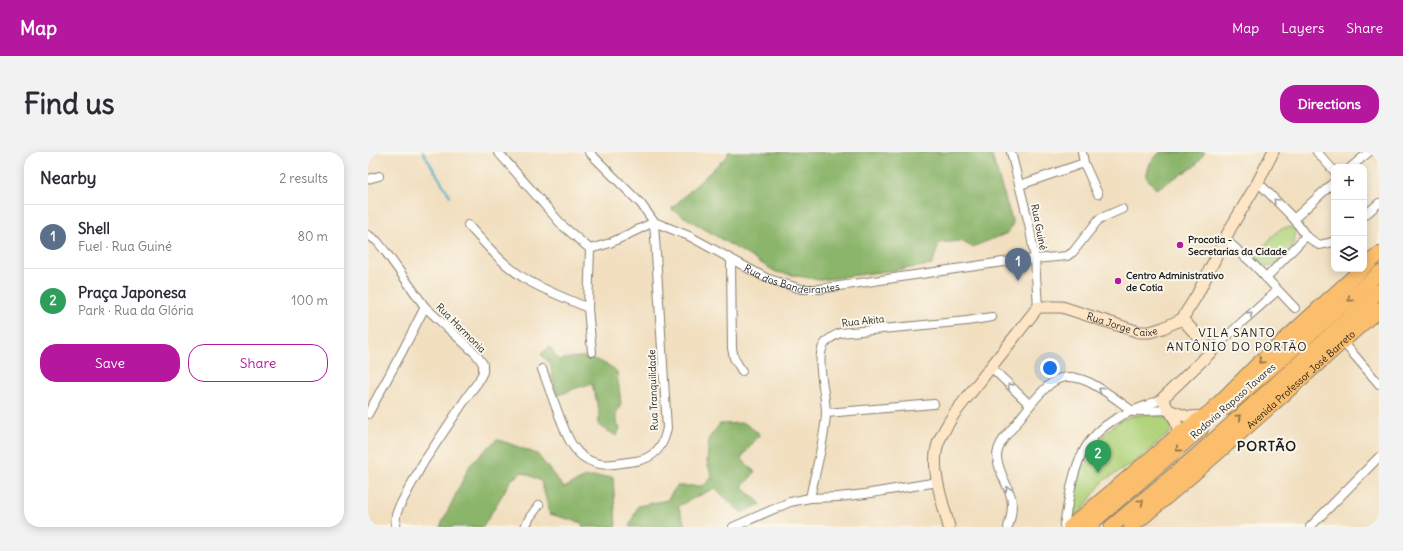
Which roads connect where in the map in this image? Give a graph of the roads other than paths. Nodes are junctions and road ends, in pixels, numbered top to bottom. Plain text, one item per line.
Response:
1 (498, 152) edge
2 (589, 152) edge
3 (1010, 152) edge
4 (1082, 152) edge
5 (1273, 152) edge
6 (1316, 152) edge
7 (1369, 152) edge
8 (1084, 163) junction
9 (1355, 164) edge
10 (1331, 168) edge
11 (379, 176) dead end
12 (368, 179) edge
13 (1258, 182) junction
14 (1020, 185) junction
15 (1331, 185) edge
16 (1098, 194) dead end
17 (1379, 203) edge
18 (1122, 209) dead end
19 (1367, 213) edge
20 (1294, 220) junction
21 (654, 222) junction
22 (468, 225) dead end
23 (368, 235) edge
24 (1306, 236) junction
25 (1225, 239) junction
26 (1331, 243) edge
27 (590, 249) junction
28 (1379, 254) edge
29 (1035, 258) junction
30 (731, 260) junction
31 (1367, 264) edge
32 (1359, 272) edge
33 (1379, 273) edge
34 (1266, 278) junction
35 (1277, 290) junction
36 (1379, 291) edge
37 (425, 306) junction
38 (1038, 307) junction
39 (588, 308) junction
40 (1295, 308) dead end
41 (1379, 309) edge
42 (992, 317) dead end
43 (1182, 319) junction
44 (1343, 342) junction
45 (1212, 351) junction
46 (592, 352) dead end
47 (991, 367) junction
48 (542, 369) dead end
49 (742, 370) dead end
50 (1379, 384) edge
51 (1162, 399) junction
52 (934, 404) dead end
53 (1030, 405) junction
54 (1168, 410) junction
55 (1134, 412) junction
56 (826, 413) junction
57 (368, 414) edge
58 (1204, 416) junction
59 (1178, 435) junction
60 (1379, 457) edge
61 (938, 482) junction
62 (810, 498) junction
63 (539, 505) dead end
64 (1090, 525) edge
65 (1067, 526) edge
66 (395, 527) edge
67 (525, 527) edge
68 (733, 527) edge
69 (949, 527) edge
70 (1008, 527) edge
71 (1111, 527) edge
72 (1131, 527) edge
73 (1310, 527) edge

1 - 27 street
2 - 21 street
3 - 14 street, Rua Guiné
4 - 8 street
5 - 13 main road
6 - 10 street
7 - 9 street
8 - 14 street
8 - 16 street
11 - 12 street
20 -> 13 street
13 - 25 main road
14 - 29 street, Rua Guiné
15 - 20 street
17 - 19 street
18 - 29 street, Rua dos Bandeirantes
20 - 24 street
21 - 27 street
21 - 30 street, Rua dos Bandeirantes
21 - 48 street, Rua Tranquilidade
22 - 39 street
23 - 37 street, Rua Harmonia
24 - 26 street
24 - 34 street
25 - 34 street
25 - 43 main road
27 - 39 street
28 - 31 highway
29 - 30 street, Rua dos Bandeirantes
29 - 38 street, Rua Guiné
30 - 49 street
32 -> 58 highway
33 -> 64 highway, Rodovia Raposo Tavares
34 - 35 street
35 - 40 street
45 -> 35 street
71 -> 36 highway, Rodovia Raposo Tavares
37 - 57 street
37 - 66 street, Rua Harmonia
38 - 43 main road, Rua Jorge Caixe
38 - 47 main road
39 - 46 street
41 - 44 highway, Avenida Professor José Barreto
42 - 56 street, Rua Akita
43 - 45 main road
44 - 50 street
44 - 72 highway, Avenida Professor José Barreto
45 - 51 main road
53 -> 47 street
47 - 61 main road
51 - 54 main road
51 - 55 street
52 - 56 street
55 -> 53 street
70 -> 53 street
54 - 55 street
54 - 58 main road
54 - 59 main road
55 - 65 street
56 - 62 street, Rua Akita
58 - 59 highway
59 - 65 highway
60 - 73 street
61 - 62 street
61 - 69 main road
62 - 68 street
63 - 67 street

